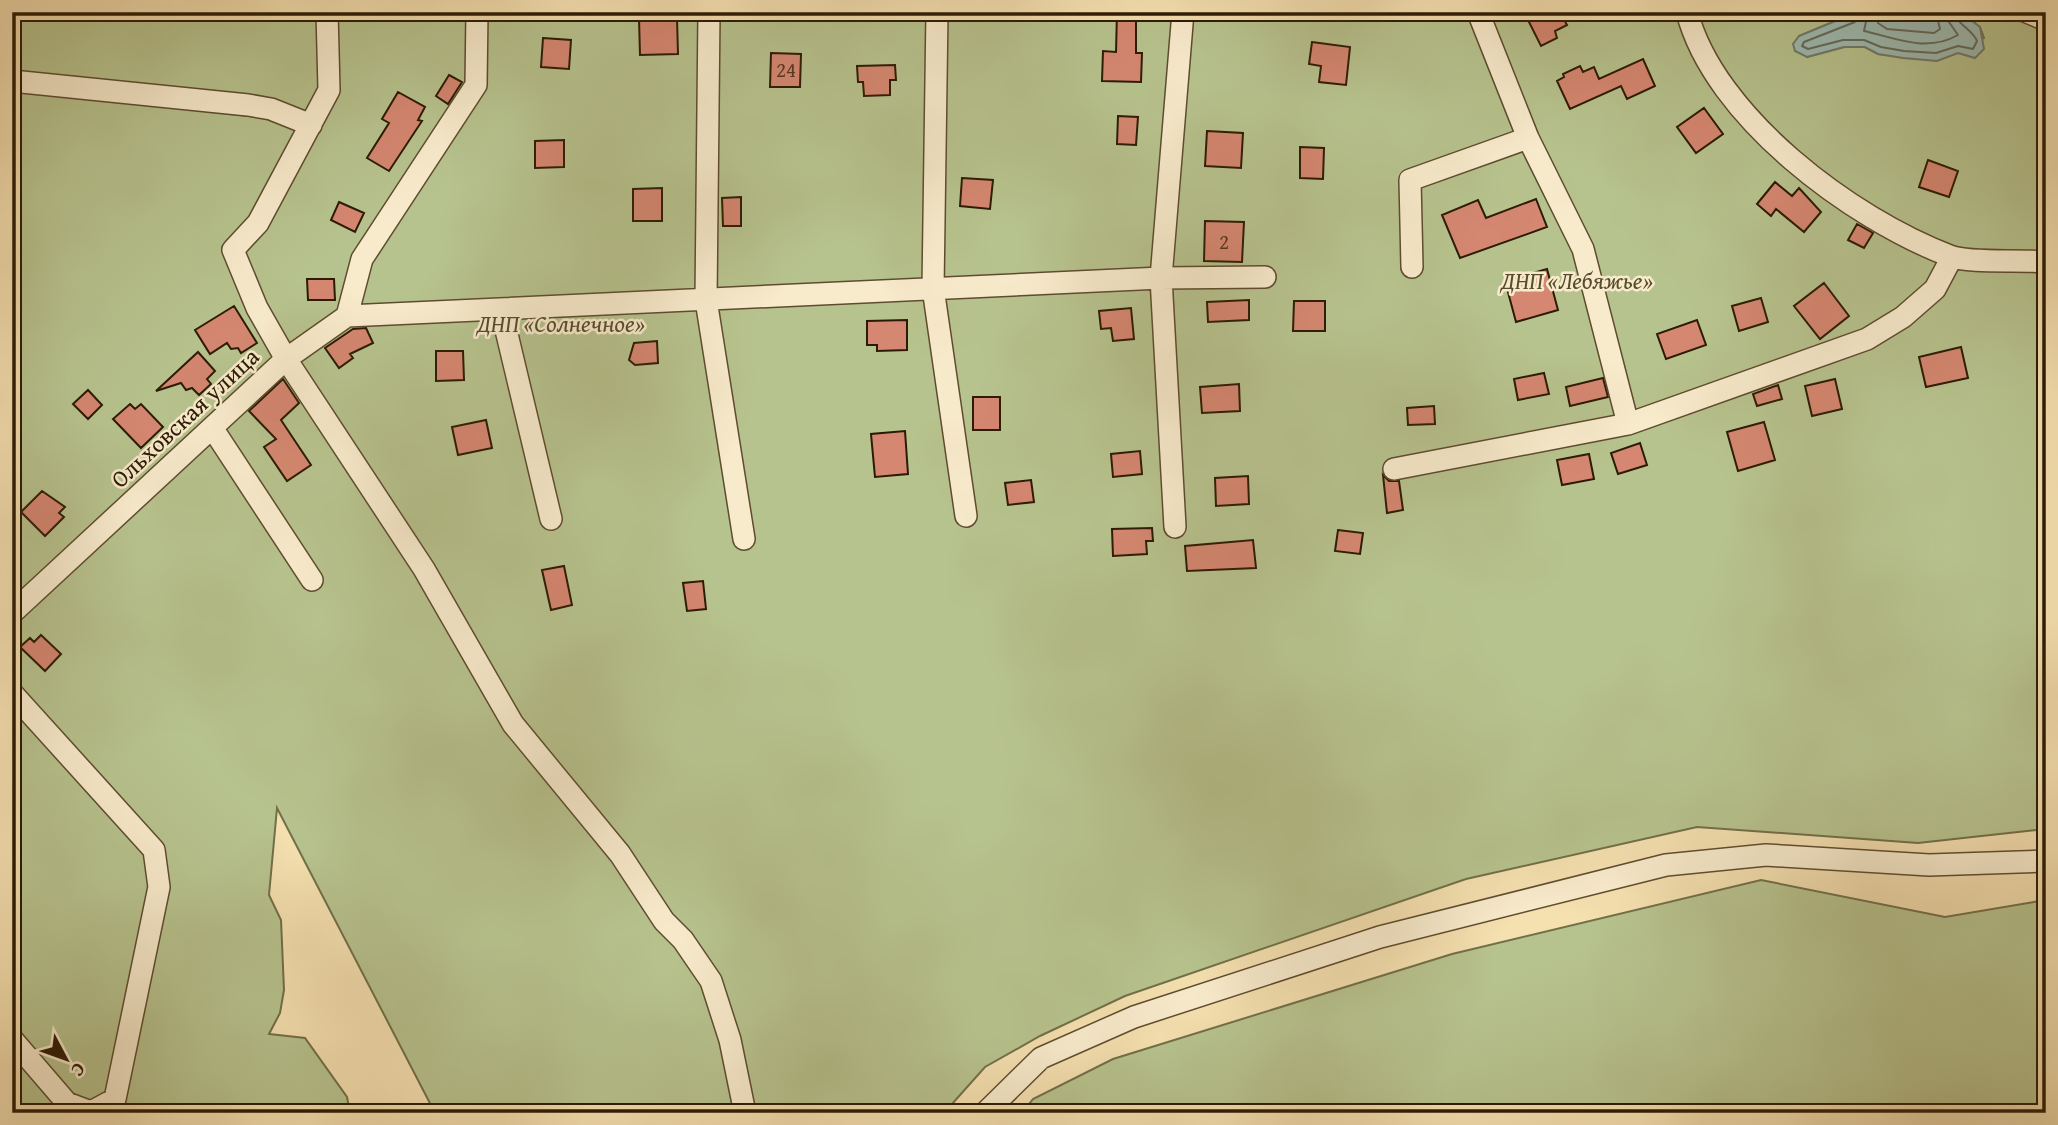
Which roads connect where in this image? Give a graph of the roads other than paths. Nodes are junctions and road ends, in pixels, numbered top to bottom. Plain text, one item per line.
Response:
1 (327, 12) edge
2 (477, 12) edge
3 (709, 12) edge
4 (937, 12) edge
5 (1184, 12) edge
6 (1478, 12) edge
7 (1687, 12) edge
8 (2027, 12) edge
9 (2046, 20) edge
10 (12, 81) edge
11 (311, 125) junction
12 (1528, 138) junction
13 (1952, 257) junction
14 (2046, 261) edge
15 (1412, 267) dead end
16 (1265, 277) dead end
17 (1161, 278) junction
18 (933, 288) junction
19 (706, 300) junction
20 (501, 309) junction
21 (347, 316) junction
22 (286, 359) junction
23 (1629, 424) junction
24 (213, 429) junction
25 (1394, 469) dead end
26 (966, 516) dead end
27 (551, 519) dead end
28 (1175, 527) dead end
29 (744, 539) dead end
30 (312, 580) dead end
31 (12, 613) edge
32 (12, 693) edge
33 (2046, 861) edge
34 (12, 1039) edge
35 (745, 1113) edge
36 (985, 1113) edge

1 - 11 street
2 - 21 street
3 - 19 street
4 - 18 street
5 - 17 street
6 - 12 street
7 - 13 street
8 - 9 street
10 - 11 street
11 - 22 street, Ольховская улица
12 - 15 street
12 - 23 street
13 - 14 street
13 - 23 street
16 - 17 street
17 - 18 street
17 - 28 street
18 - 19 street
18 - 26 street
19 - 20 street
19 - 29 street
20 - 21 street
20 - 27 street
21 - 22 street
22 - 24 street, Ольховская улица
22 - 35 street
23 - 25 street
24 - 30 street
24 - 31 street, Ольховская улица
32 - 34 street
33 - 36 street

